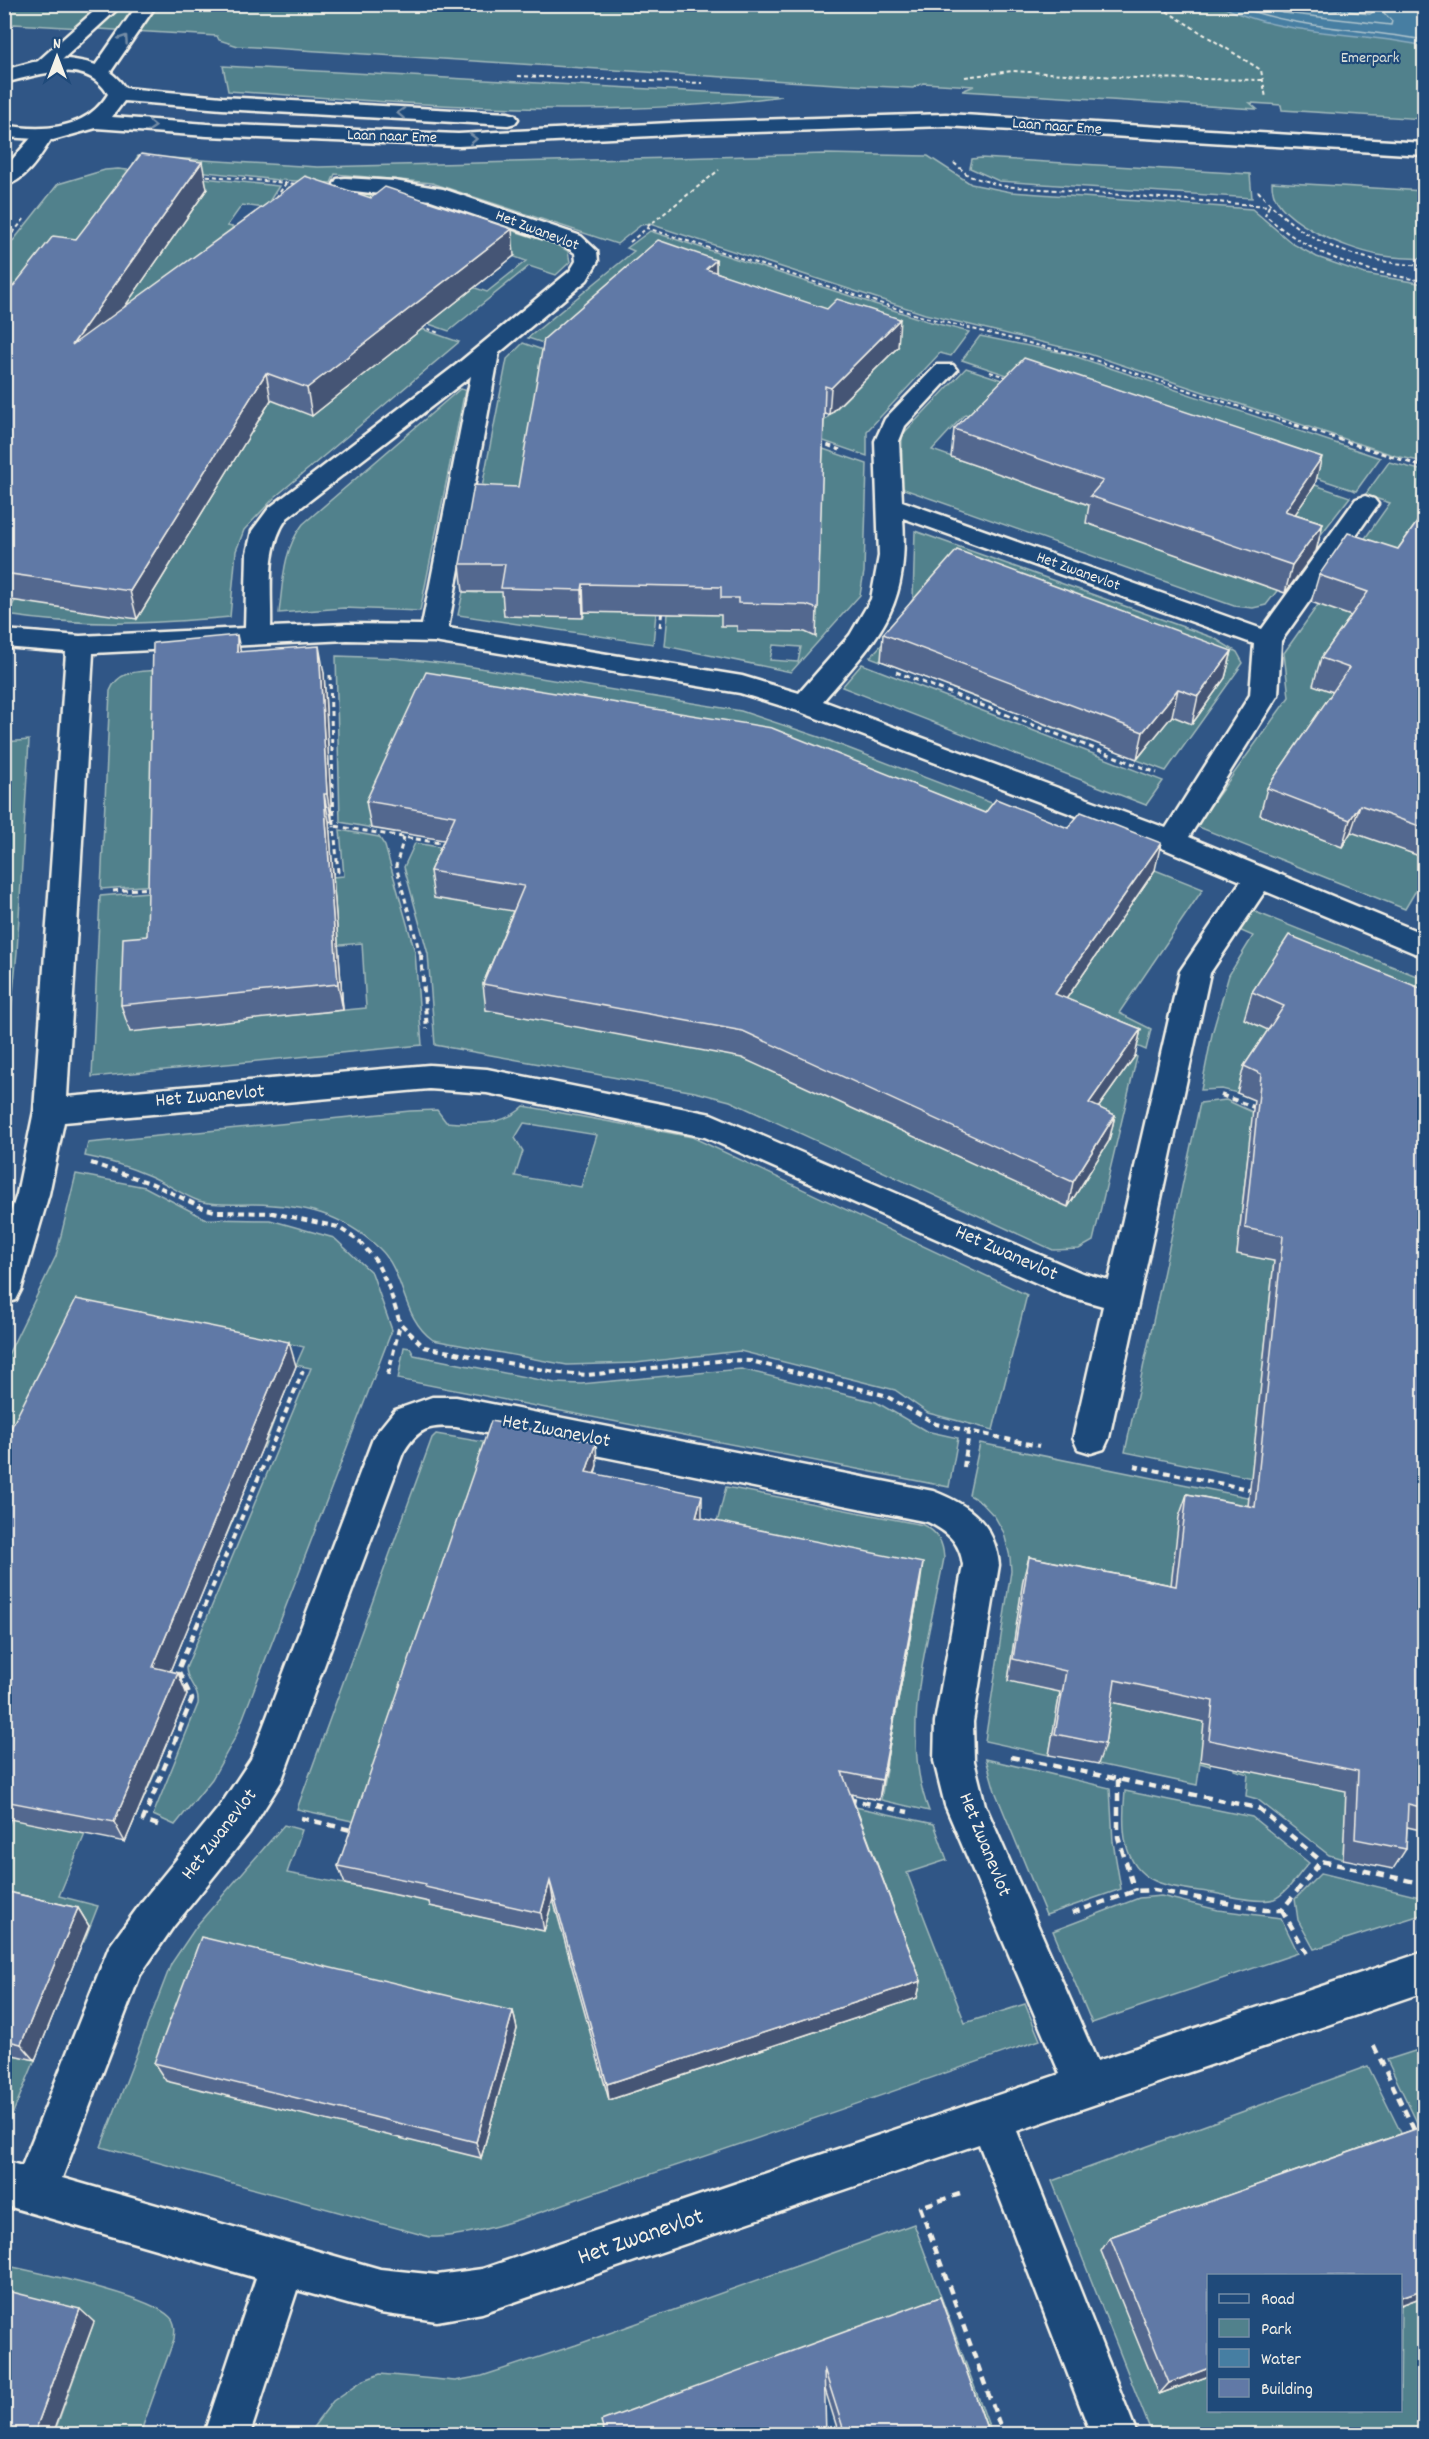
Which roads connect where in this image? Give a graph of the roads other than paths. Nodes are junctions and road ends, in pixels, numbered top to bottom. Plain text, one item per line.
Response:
1 (114, 4) edge
2 (148, 4) edge
3 (44, 66) junction
4 (100, 73) junction
5 (4, 77) edge
6 (118, 94) junction
7 (94, 122) junction
8 (690, 128) junction
9 (4, 131) edge
10 (44, 135) junction
11 (1425, 149) edge
12 (4, 180) edge
13 (345, 184) road end
14 (488, 350) junction
15 (945, 370) dead end
16 (888, 504) junction
17 (1365, 504) dead end
18 (434, 634) junction
19 (258, 636) junction
20 (4, 638) edge
21 (1268, 639) junction
22 (80, 645) junction
23 (805, 704) junction
24 (1172, 841) junction
25 (1259, 877) junction
26 (1424, 945) edge
27 (50, 1111) junction
28 (19, 1192) edge
29 (4, 1290) edge
30 (1123, 1297) junction
31 (1091, 1438) dead end
32 (1425, 1972) edge
33 (1087, 2087) junction
34 (991, 2119) junction
35 (19, 2188) edge
36 (284, 2262) junction
37 (227, 2434) edge
38 (1114, 2434) edge

1 - 3 street
4 -> 2 street
3 - 4 street
3 - 5 street
4 - 6 street
6 - 7 street
8 -> 6 street, Laan naar Eme
7 -> 8 street, Laan naar Eme
7 - 10 street
8 - 11 street, Laan naar Eme
9 - 10 street
10 - 12 street
13 - 14 street, Het Zwanevlot
14 - 18 street
14 - 19 street, Het Zwanevlot
15 - 16 street
16 - 21 street, Het Zwanevlot
16 - 23 street
17 - 21 street
18 - 19 street
18 - 23 street
19 - 22 street
20 - 22 street
21 - 24 street
22 - 27 street
23 - 24 street
24 - 25 street
25 - 26 street
25 - 30 street
27 - 28 street
27 - 30 street, Het Zwanevlot
28 - 29 street
30 - 31 street
32 - 33 street, Het Zwanevlot
33 - 34 street, Het Zwanevlot
33 - 35 street, Het Zwanevlot
34 - 36 street, Het Zwanevlot
34 - 38 street
35 - 36 street, Het Zwanevlot
36 - 37 street

